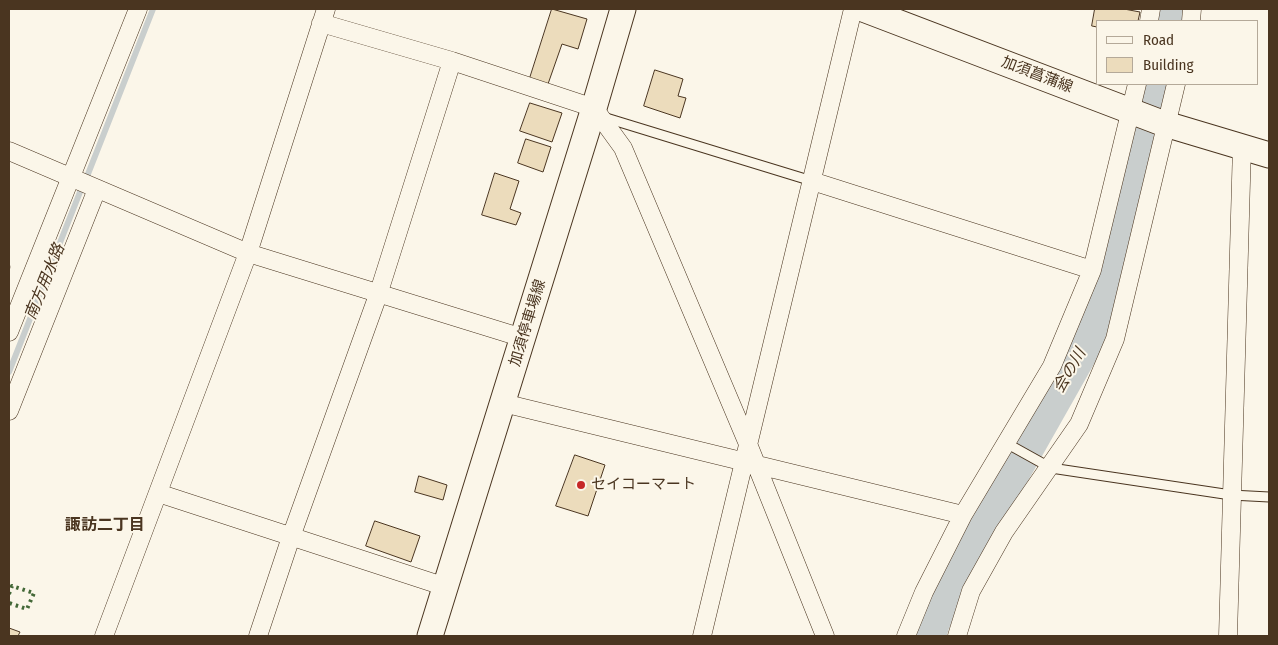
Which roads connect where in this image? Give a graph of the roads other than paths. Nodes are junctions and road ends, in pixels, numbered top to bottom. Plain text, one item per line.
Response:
1 (138, 9) edge
2 (622, 9) edge
3 (854, 9) edge
4 (863, 9) edge
5 (323, 16) edge
6 (452, 61) junction
7 (1137, 85) edge
8 (1176, 85) edge
9 (597, 112) junction
10 (1134, 112) junction
11 (1165, 124) junction
12 (1242, 146) junction
13 (9, 150) edge
14 (1269, 155) edge
15 (70, 177) junction
16 (812, 181) junction
17 (97, 188) junction
18 (248, 253) junction
19 (1092, 270) junction
20 (378, 295) junction
21 (9, 332) edge
22 (523, 338) junction
23 (503, 403) junction
24 (9, 411) edge
25 (1006, 443) junction
26 (750, 457) junction
27 (1050, 468) junction
28 (158, 493) junction
29 (1231, 495) junction
30 (1269, 497) edge
31 (963, 515) junction
32 (291, 536) junction
33 (446, 587) junction
34 (104, 636) edge
35 (258, 636) edge
36 (430, 636) edge
37 (702, 636) edge
38 (825, 636) edge
39 (906, 636) edge
40 (957, 636) edge
41 (1228, 636) edge

1 - 15 street
2 - 9 main road, 加須停車場線
3 - 16 street
4 - 10 main road, 加須菖蒲線
5 - 6 street
5 - 18 street
6 - 9 street
6 - 20 street
7 - 10 street
8 - 11 street
9 - 16 lane
9 - 22 main road, 加須停車場線
9 - 26 street
10 - 11 main road, 加須菖蒲線
10 - 19 street
11 - 12 main road, 加須菖蒲線
11 - 27 street
12 - 14 main road, 加須菖蒲線
12 - 29 street
13 - 15 street
15 - 17 street
15 - 21 street
16 - 19 street
16 - 26 street
17 - 18 street
17 - 24 street
18 - 20 street
18 - 28 street
19 - 25 street
20 - 22 street
20 - 32 street
22 - 23 main road, 加須停車場線
23 - 26 street
23 - 33 main road, 加須停車場線
25 - 27 lane
25 - 31 street
26 - 31 street
26 - 37 street
26 - 38 street
27 - 29 lane
27 - 40 street
28 - 32 street
28 - 34 street
29 - 30 lane
29 - 41 street
31 - 39 street
32 - 33 street
32 - 35 street
33 - 36 main road, 加須停車場線

